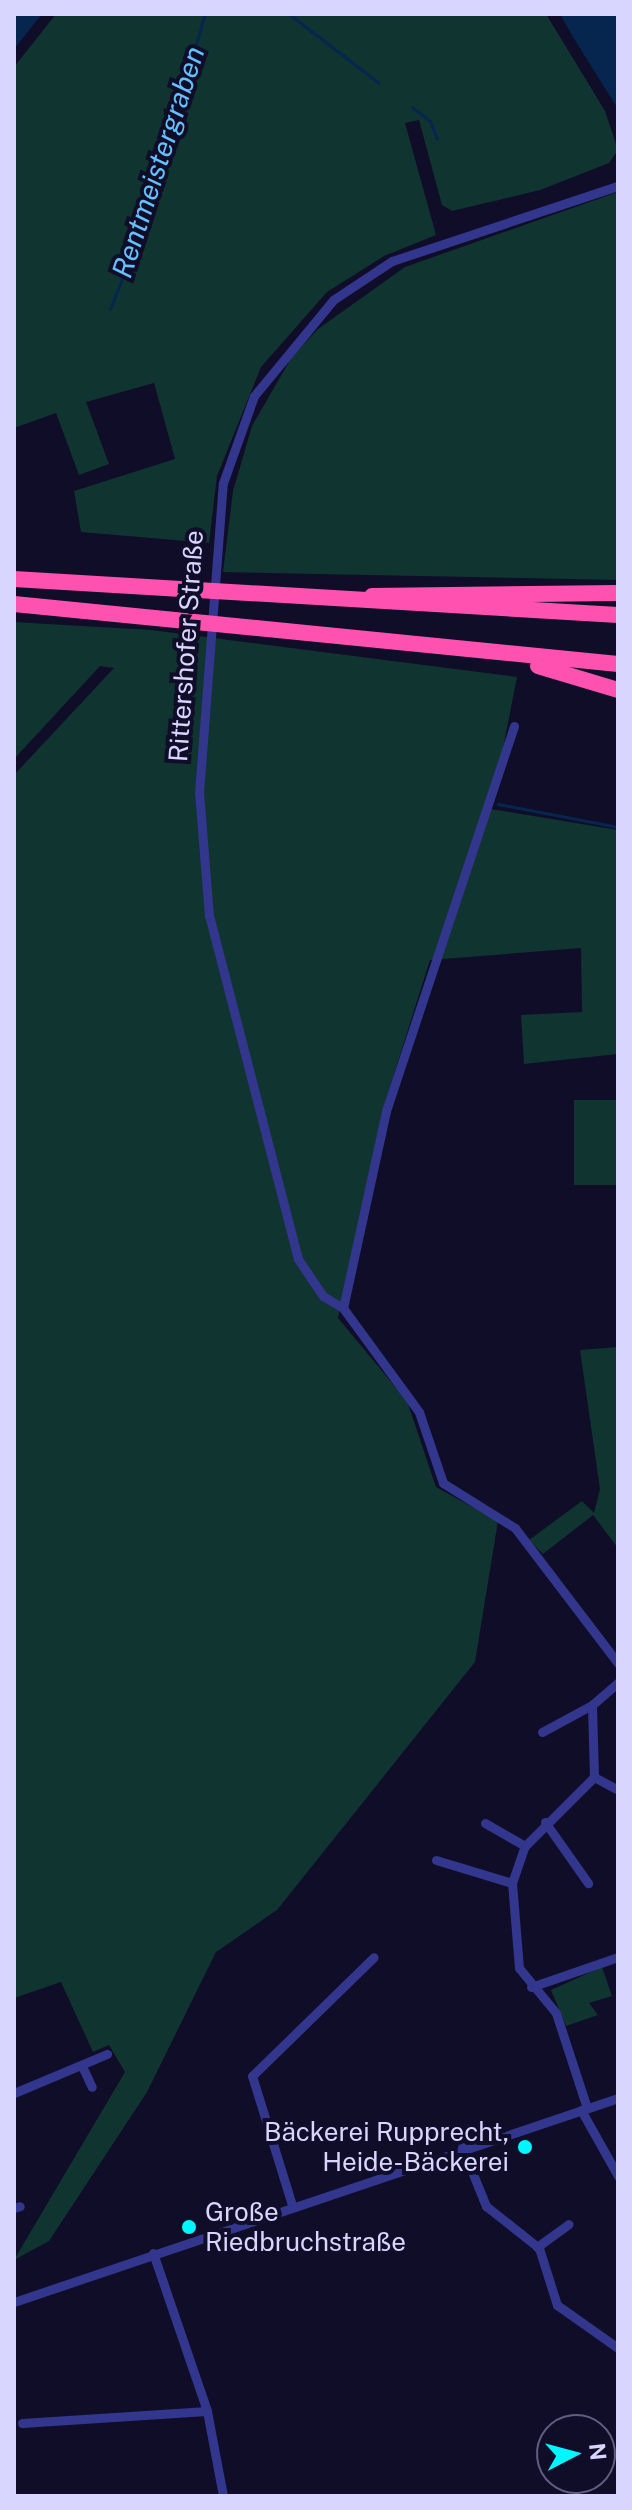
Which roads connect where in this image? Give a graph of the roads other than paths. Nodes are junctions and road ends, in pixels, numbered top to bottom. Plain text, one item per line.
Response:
1 (618, 186) edge
2 (14, 579) edge
3 (618, 593) edge
4 (283, 600) junction
5 (14, 604) edge
6 (618, 615) edge
7 (513, 659) junction
8 (618, 664) edge
9 (618, 690) edge
10 (514, 726) dead end
11 (343, 1308) junction
12 (618, 1663) edge
13 (618, 1682) edge
14 (592, 1705) junction
15 (542, 1732) dead end
16 (594, 1777) junction
17 (618, 1790) edge
18 (545, 1822) junction
19 (485, 1823) dead end
20 (525, 1846) junction
21 (436, 1860) dead end
22 (512, 1883) junction
23 (588, 1883) dead end
24 (374, 1957) dead end
25 (618, 1957) edge
26 (531, 1987) junction
27 (107, 2054) dead end
28 (82, 2066) junction
29 (92, 2087) dead end
30 (14, 2093) edge
31 (618, 2098) edge
32 (584, 2109) junction
33 (462, 2147) junction
34 (618, 2176) edge
35 (292, 2205) junction
36 (569, 2224) dead end
37 (537, 2247) junction
38 (153, 2253) junction
39 (14, 2302) edge
40 (616, 2341) edge
41 (207, 2411) junction
42 (22, 2423) dead end
43 (223, 2496) edge

1 - 11 street, Rittershofer Straße
2 - 4 highway
3 - 4 highway
4 - 6 highway
5 - 7 highway
7 - 8 highway
7 - 9 highway
10 - 11 street
11 - 12 street, Rittershofer Straße
13 - 14 street
14 - 15 street
14 - 16 street
16 - 17 street
16 - 18 street
18 - 20 street
18 - 23 street
19 - 20 street
20 - 22 street
21 - 22 street
22 - 26 street
24 - 35 street
25 - 26 street
26 - 32 street
27 - 28 street
28 - 29 street
28 - 30 street
31 - 32 street
32 - 33 street
32 - 34 street
33 - 35 street
33 - 37 street
35 - 38 street
36 - 37 street
37 - 40 street
38 - 39 street
38 - 41 street
41 - 42 street
41 - 43 street

